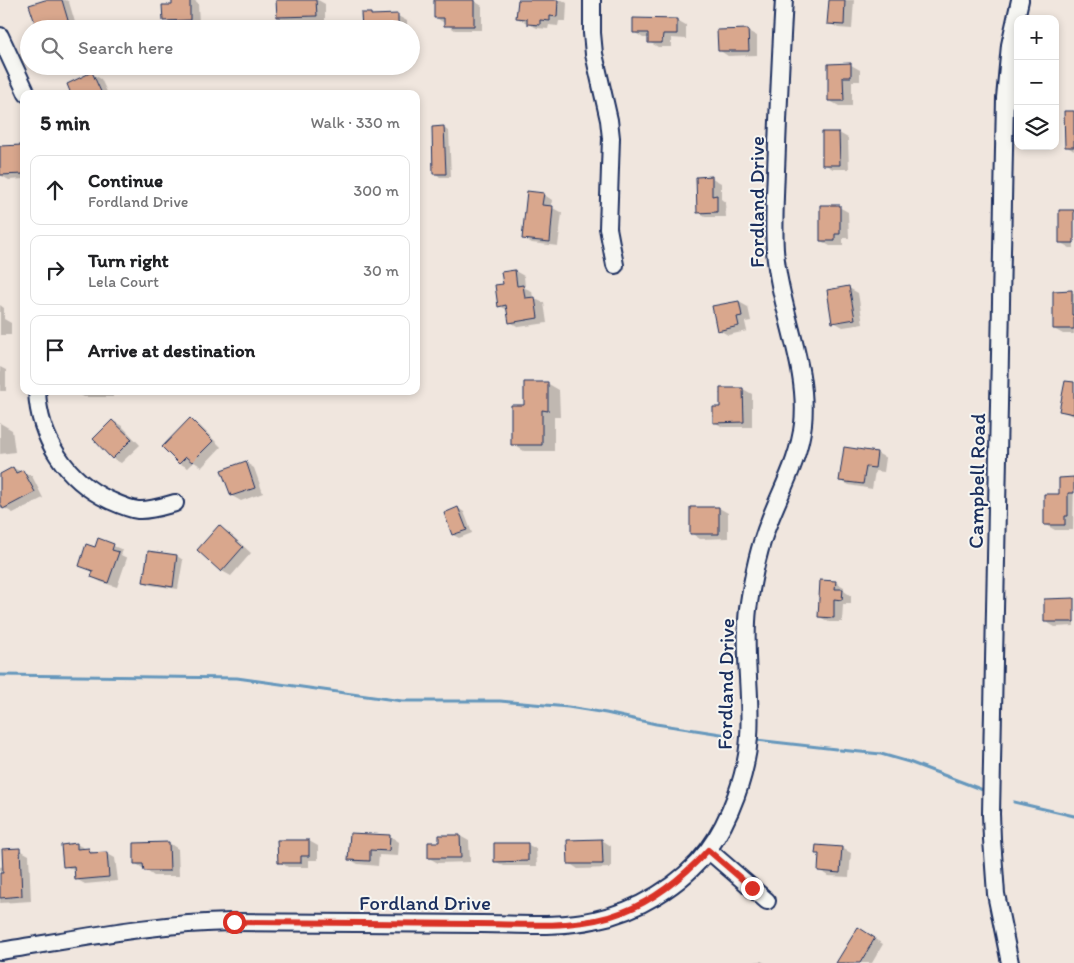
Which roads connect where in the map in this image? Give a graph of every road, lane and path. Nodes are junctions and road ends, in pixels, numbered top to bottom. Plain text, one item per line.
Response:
1 (592, 0) edge
2 (784, 0) edge
3 (1020, 0) edge
4 (0, 36) edge
5 (25, 90) edge
6 (615, 266) dead end
7 (38, 395) edge
8 (175, 503) dead end
9 (708, 850) junction
10 (767, 901) dead end
11 (0, 951) edge
12 (1010, 963) edge

1 - 6 street
2 - 9 street, Fordland Drive
3 - 12 street, Campbell Road
4 - 5 street
7 - 8 street
9 - 10 street
9 - 11 street, Fordland Drive

